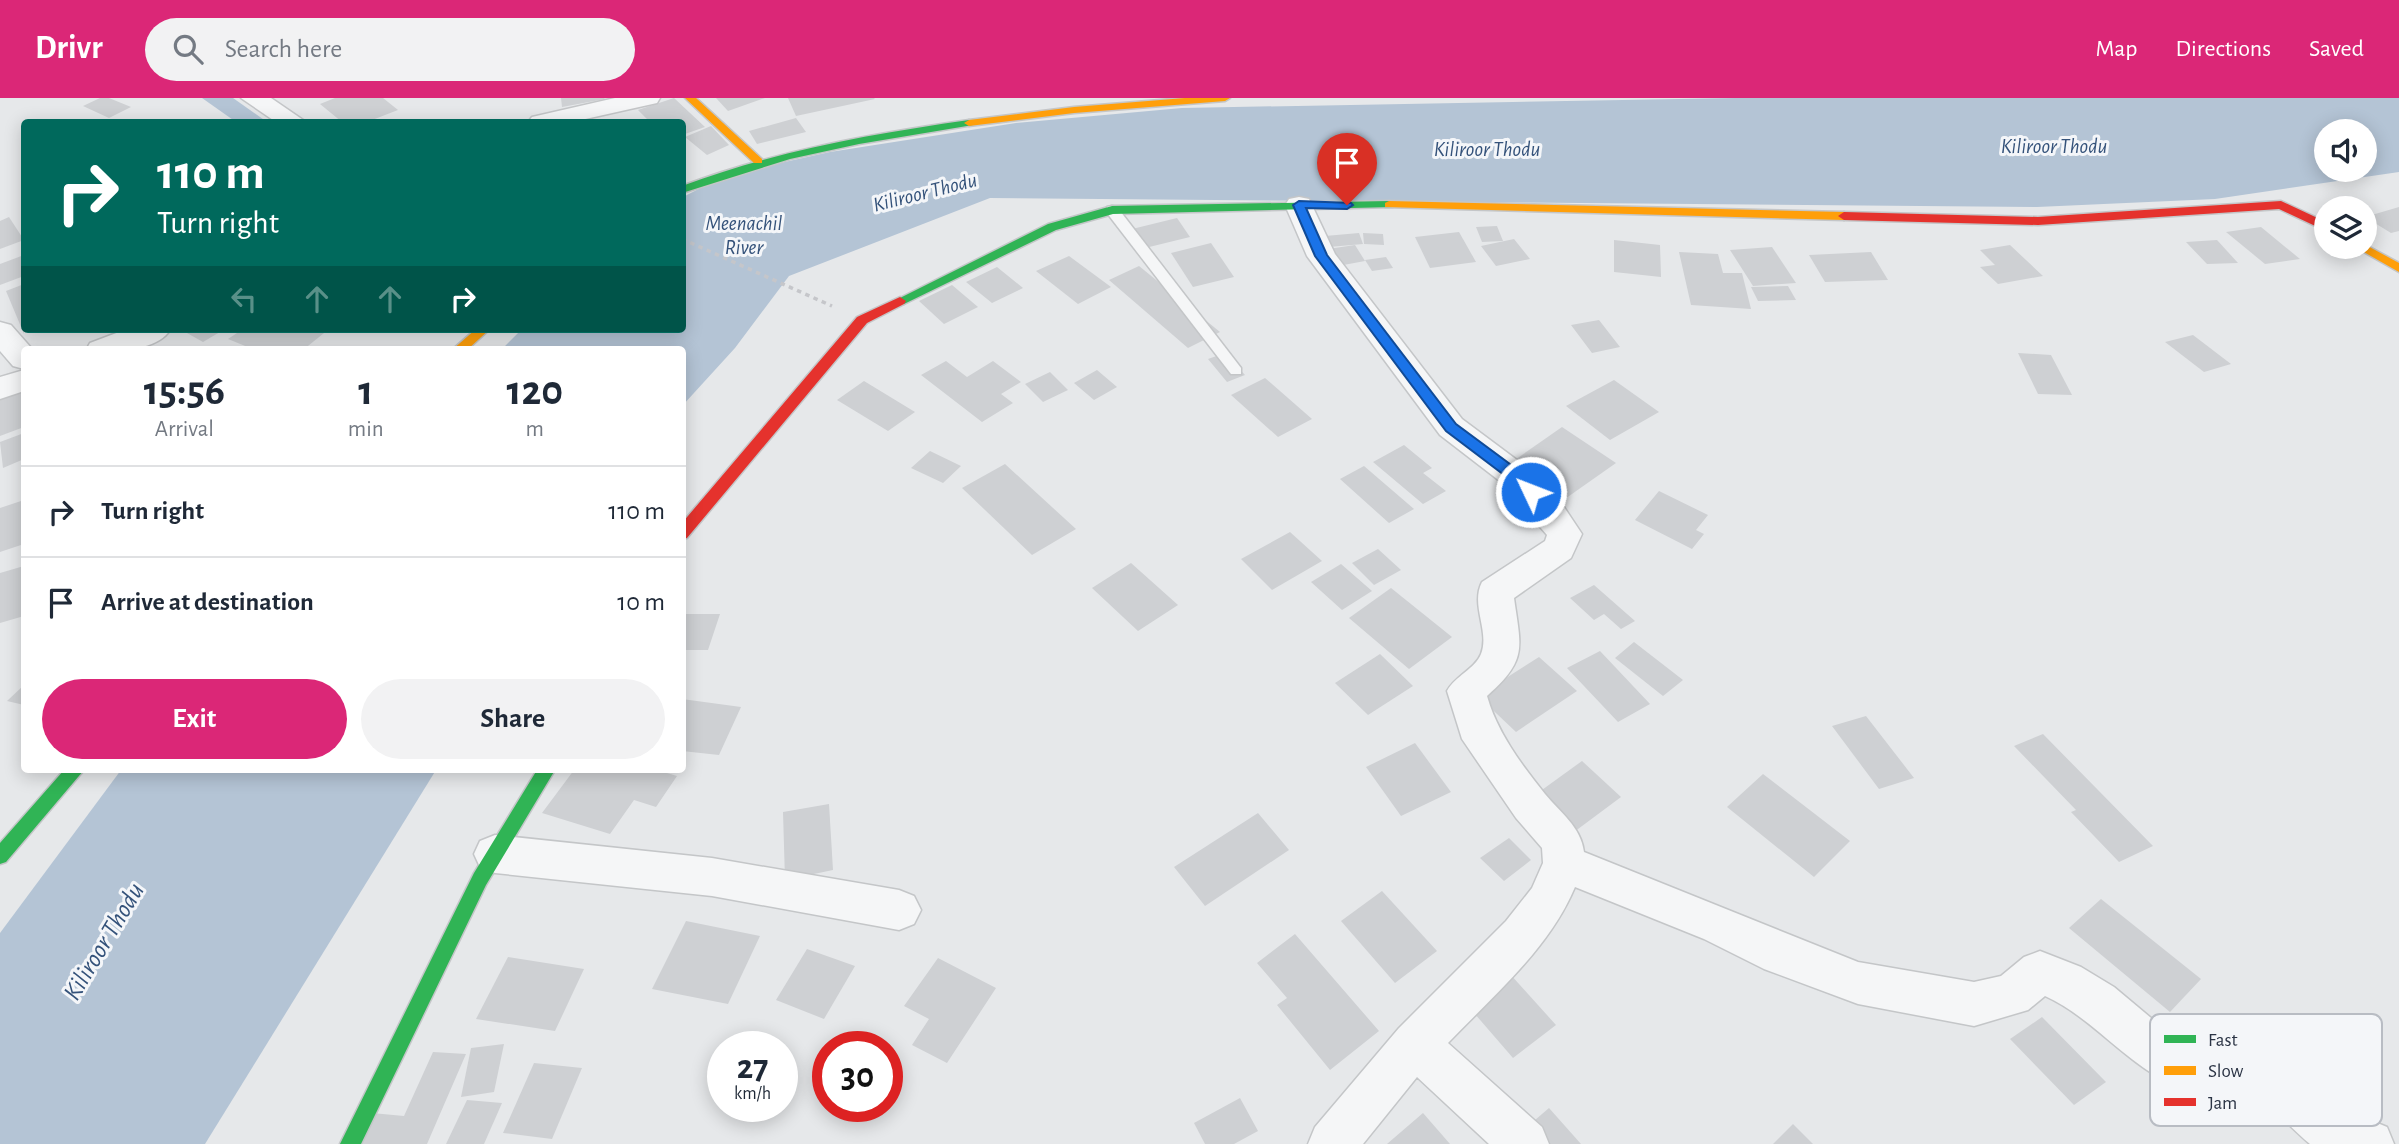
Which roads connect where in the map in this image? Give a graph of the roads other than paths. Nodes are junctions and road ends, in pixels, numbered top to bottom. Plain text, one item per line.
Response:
1 (253, 98) edge
2 (648, 98) edge
3 (690, 98) edge
4 (1225, 98) edge
5 (288, 119) edge
6 (554, 119) edge
7 (758, 161) junction
8 (686, 188) edge
9 (1299, 205) junction
10 (1112, 210) junction
11 (2314, 221) edge
12 (2377, 256) edge
13 (2399, 268) edge
14 (0, 332) edge
15 (146, 333) edge
16 (479, 333) edge
17 (111, 346) edge
18 (465, 346) edge
19 (21, 356) edge
20 (1236, 371) dead end
21 (21, 381) edge
22 (0, 389) edge
23 (686, 528) edge
24 (72, 773) edge
25 (544, 773) edge
26 (495, 854) junction
27 (0, 856) edge
28 (1564, 863) junction
29 (899, 910) dead end
30 (1415, 1044) junction
31 (2150, 1046) edge
32 (2326, 1126) edge
33 (350, 1144) edge
34 (1332, 1144) edge
35 (1525, 1144) edge
36 (2370, 1144) edge

1 - 5 street
2 - 6 street
3 - 7 street
4 - 7 street
7 - 8 street
9 - 10 street
9 - 11 street
9 - 28 street
10 - 20 lane
10 - 23 street
12 - 13 street
14 - 19 street
15 - 17 street
16 - 18 street
21 - 22 street
24 - 27 street
25 - 26 street
26 - 29 street
26 - 33 street
28 - 30 street
28 - 31 street
30 - 34 street
30 - 35 street
32 - 36 street

